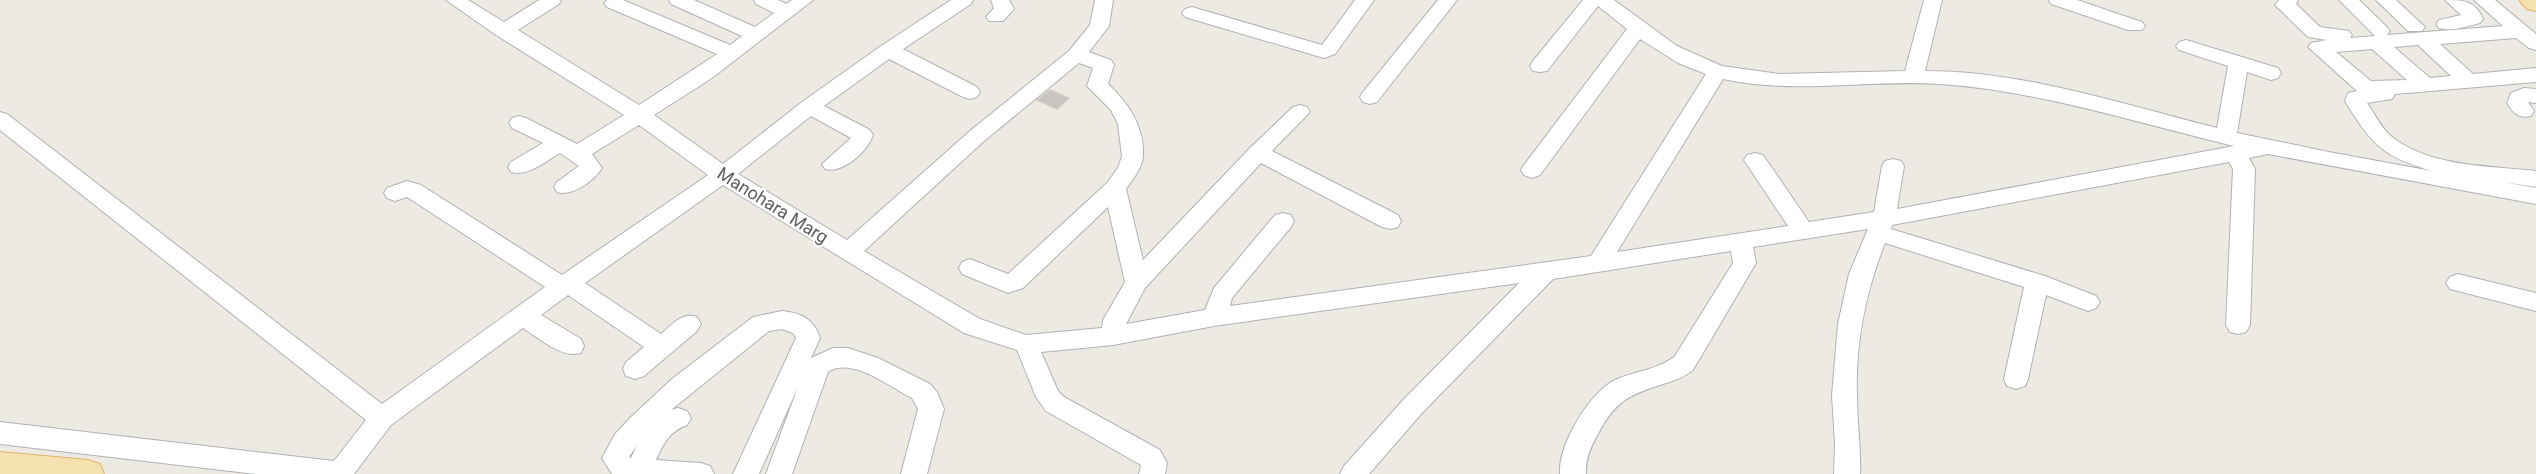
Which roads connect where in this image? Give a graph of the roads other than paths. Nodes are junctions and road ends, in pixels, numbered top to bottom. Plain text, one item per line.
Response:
1 (455, 0) edge
2 (552, 0) edge
3 (678, 0) edge
4 (763, 0) edge
5 (964, 0) edge
6 (1104, 0) edge
7 (1365, 0) edge
8 (1448, 0) edge
9 (1593, 0) edge
10 (1602, 0) edge
11 (1934, 0) edge
12 (2058, 0) edge
13 (2289, 0) edge
14 (2348, 0) edge
15 (2385, 0) edge
16 (2454, 0) edge
17 (2482, 0) edge
18 (2531, 0) edge
19 (614, 3) dead end
20 (2536, 4) edge
21 (796, 6) edge
22 (1192, 13) dead end
23 (2135, 26) dead end
24 (1637, 29) junction
25 (503, 31) junction
26 (2498, 32) junction
27 (2418, 33) junction
28 (756, 35) junction
29 (2378, 36) junction
30 (2528, 37) edge
31 (2186, 46) dead end
32 (888, 50) junction
33 (732, 53) junction
34 (1076, 54) junction
35 (2239, 63) junction
36 (2536, 64) edge
37 (1540, 66) dead end
38 (1718, 71) junction
39 (2271, 73) dead end
40 (2536, 75) edge
41 (1914, 76) junction
42 (2467, 80) junction
43 (2425, 84) junction
44 (2536, 84) edge
45 (970, 92) dead end
46 (1370, 97) dead end
47 (809, 107) junction
48 (1300, 112) dead end
49 (638, 114) junction
50 (0, 119) edge
51 (519, 123) dead end
52 (2231, 145) junction
53 (567, 149) junction
54 (1258, 153) junction
55 (1755, 160) dead end
56 (833, 164) dead end
57 (1893, 166) dead end
58 (519, 167) dead end
59 (1532, 170) dead end
60 (723, 175) junction
61 (2536, 179) edge
62 (565, 187) dead end
63 (1114, 188) junction
64 (395, 193) dead end
65 (2536, 196) edge
66 (1283, 220) dead end
67 (1390, 221) dead end
68 (1881, 226) junction
69 (1803, 231) junction
70 (1740, 241) junction
71 (848, 252) junction
72 (1598, 263) junction
73 (970, 268) dead end
74 (1546, 271) junction
75 (1137, 282) junction
76 (2037, 282) junction
77 (2458, 284) dead end
78 (565, 285) junction
79 (2088, 302) dead end
80 (2536, 302) edge
81 (523, 316) junction
82 (1214, 317) junction
83 (689, 324) dead end
84 (2238, 325) dead end
85 (1113, 336) junction
86 (1026, 344) junction
87 (572, 346) dead end
88 (662, 347) junction
89 (635, 369) dead end
90 (2016, 379) dead end
91 (382, 418) junction
92 (678, 418) dead end
93 (0, 433) edge
94 (0, 466) edge
95 (639, 469) junction
96 (88, 474) edge
97 (340, 474) edge
98 (701, 474) edge
99 (746, 474) edge
100 (779, 474) edge
101 (914, 474) edge
102 (1152, 474) edge
103 (1353, 474) edge
104 (1573, 474) edge
105 (1847, 474) edge

1 - 25 street, Manohara Marg
2 - 25 street
3 - 28 street
4 - 21 street
5 - 32 street
6 - 34 street
7 - 22 street
8 - 46 street
9 - 37 street
10 - 24 street
11 - 41 street
12 - 23 street
13 - 29 street
14 - 29 street
15 - 27 street
16 - 27 street
17 - 30 street
18 - 20 main road
19 - 33 street
21 - 28 street
24 - 38 street
24 - 59 street
25 - 49 street, Manohara Marg
26 - 27 street
26 - 30 street
26 - 36 street
27 - 29 street
27 - 42 street
28 - 33 street
29 - 43 street
29 - 43 street
31 - 35 street
32 - 45 street
32 - 47 street
33 - 49 street
34 - 63 street
34 - 71 street
35 - 39 street
35 - 52 street
38 - 41 street
38 - 72 street
40 - 42 street
41 - 52 street
42 - 43 street
44 - 61 street
47 - 56 street
47 - 60 street
48 - 54 street
49 - 53 street
49 - 60 street, Manohara Marg
50 - 91 street
51 - 53 street
52 - 65 street, Manohara Marg
52 - 68 street, Manohara Marg
52 - 84 street
53 - 58 street
53 - 62 street
54 - 67 street
54 - 75 street
55 - 69 street
57 - 68 street
60 - 71 street, Manohara Marg
60 - 78 street
63 - 73 street
63 - 75 street
64 - 78 street
66 - 82 street
68 - 69 street, Manohara Marg
68 - 76 street
68 - 105 street
69 - 70 street, Manohara Marg
70 - 72 street, Manohara Marg
70 - 104 street
71 - 86 street, Manohara Marg
72 - 74 street, Manohara Marg
74 - 82 street, Manohara Marg
74 - 103 street
75 - 85 street
76 - 79 street
76 - 90 street
77 - 80 street
78 - 81 street
78 - 88 street
81 - 87 street
81 - 91 street
82 - 85 street, Manohara Marg
83 - 88 street
85 - 86 street, Manohara Marg
86 - 102 street
88 - 89 street
91 - 97 street
92 - 95 street
93 - 97 street
94 - 96 main road
95 - 98 street
95 - 99 street
100 - 101 street

